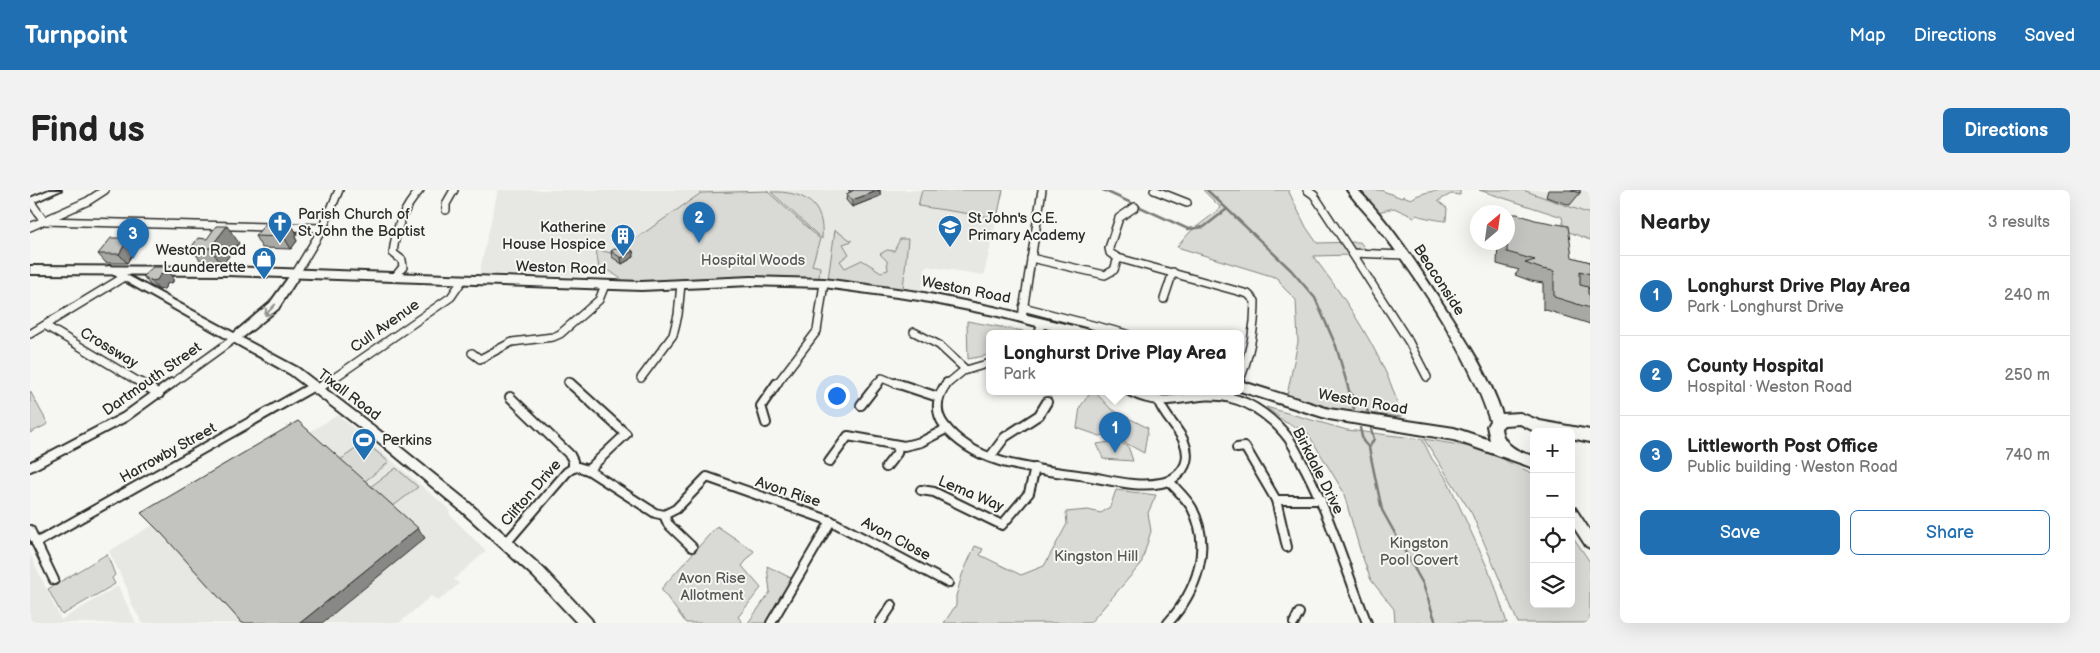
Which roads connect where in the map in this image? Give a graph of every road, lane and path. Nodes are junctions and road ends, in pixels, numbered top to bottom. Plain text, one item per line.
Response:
1 (57, 190) edge
2 (105, 190) edge
3 (339, 190) edge
4 (420, 190) edge
5 (454, 190) edge
6 (1042, 190) edge
7 (1154, 190) edge
8 (1307, 190) edge
9 (1352, 190) edge
10 (30, 201) edge
11 (1186, 203) dead end
12 (1135, 207) dead end
13 (446, 210) dead end
14 (44, 221) junction
15 (30, 227) edge
16 (323, 228) junction
17 (1352, 253) junction
18 (1404, 255) junction
19 (1031, 258) junction
20 (1118, 258) junction
21 (110, 269) junction
22 (30, 270) edge
23 (1173, 272) junction
24 (296, 273) junction
25 (124, 277) junction
26 (394, 278) junction
27 (462, 280) junction
28 (824, 283) junction
29 (681, 284) junction
30 (605, 285) junction
31 (1164, 299) dead end
32 (1022, 312) junction
33 (46, 326) junction
34 (1040, 328) edge
35 (1055, 330) edge
36 (1108, 330) edge
37 (914, 332) dead end
38 (30, 334) edge
39 (235, 338) junction
40 (472, 353) dead end
41 (480, 359) junction
42 (986, 364) edge
43 (488, 365) dead end
44 (1244, 367) edge
45 (965, 370) junction
46 (1427, 377) dead end
47 (642, 378) dead end
48 (1244, 379) edge
49 (568, 382) dead end
50 (316, 388) junction
51 (159, 394) junction
52 (1490, 394) junction
53 (1137, 395) edge
54 (510, 397) dead end
55 (938, 397) junction
56 (1047, 402) dead end
57 (1159, 402) junction
58 (861, 405) dead end
59 (1515, 417) junction
60 (766, 423) dead end
61 (1496, 423) junction
62 (1541, 428) edge
63 (946, 429) junction
64 (1575, 433) edge
65 (1454, 434) junction
66 (1590, 436) edge
67 (1575, 439) edge
68 (898, 446) junction
69 (1237, 448) dead end
70 (1511, 453) junction
71 (990, 457) junction
72 (829, 462) dead end
73 (1530, 463) edge
74 (886, 467) dead end
75 (30, 468) edge
76 (573, 468) junction
77 (1035, 468) junction
78 (588, 470) junction
79 (1168, 481) junction
80 (921, 490) dead end
81 (1276, 500) junction
82 (1321, 500) junction
83 (664, 515) junction
84 (1575, 518) edge
85 (831, 521) junction
86 (30, 530) edge
87 (506, 542) junction
88 (1590, 542) edge
89 (36, 543) junction
90 (692, 547) dead end
91 (1287, 547) dead end
92 (54, 580) dead end
93 (948, 582) dead end
94 (892, 604) dead end
95 (1299, 613) dead end
96 (586, 623) edge
97 (771, 623) edge
98 (880, 623) edge
99 (1168, 623) edge
100 (1294, 623) edge
101 (1367, 623) edge

1 - 10 street
2 - 14 street
3 - 16 street
4 - 26 street
5 - 13 street
6 - 19 street
7 - 11 street
8 - 17 street
9 - 18 highway, Beaconside
10 - 14 street
12 - 20 street
14 - 15 street
14 - 16 street
16 - 24 street
17 - 18 street
17 - 46 street
18 - 52 highway, Beaconside
19 - 20 street
19 - 32 street
20 - 23 street
21 - 22 highway, Weston Road
21 - 24 highway, Weston Road
21 - 25 street, Tixall Road
23 - 31 street
23 - 44 street
24 - 26 highway, Weston Road
24 -> 39 street
25 - 33 street
25 - 39 street, Tixall Road
26 - 27 highway, Weston Road
27 - 30 highway, Weston Road
27 - 50 street, Cull Avenue
28 - 29 highway, Weston Road
28 - 32 highway, Weston Road
28 - 60 street
29 - 30 highway, Weston Road
29 - 47 street
30 - 41 street
32 - 34 highway, Weston Road
32 - 36 street, Weston Road
33 - 38 street
33 - 51 street, Crossway
34 - 35 highway, Weston Road
37 - 45 street
39 - 50 street, Tixall Road
39 - 51 street, Dartmouth Street
40 - 41 street
41 - 43 street
42 - 45 street
45 - 55 street
48 - 65 highway, Weston Road
49 - 78 street
50 - 87 street, Tixall Road
50 - 89 street, Harrowby Street
51 - 75 street, Dartmouth Street
52 - 59 highway, Beaconside
52 - 61 highway, Beaconside
53 - 57 street, Birkdale Drive
54 - 76 street, Clifton Drive
55 - 58 street
55 - 63 street
56 - 71 street
57 - 79 street
57 - 82 street, Birkdale Drive
59 - 61 highway, Weston Road
59 - 62 highway
61 - 65 highway, Weston Road
61 - 70 highway, Beaconside
63 - 68 street
63 - 71 street
64 - 66 highway
65 - 70 highway, Weston Road
66 - 67 highway
68 - 72 street
68 - 74 street
69 - 81 street
70 - 73 highway, Weston Road
71 - 77 street
76 - 78 street
76 - 87 street, Clifton Drive
77 - 79 street
77 - 80 street, Lema Way
78 - 83 street
79 - 99 street
81 - 82 street
81 - 91 street
82 - 101 street, Birkdale Drive
83 - 85 street, Avon Rise
83 - 90 street
84 - 88 street
85 - 93 street, Avon Close
85 - 97 street, Avon Rise
86 - 89 street
87 - 96 street, Tixall Road
89 - 92 street
94 - 98 street
95 - 100 street

